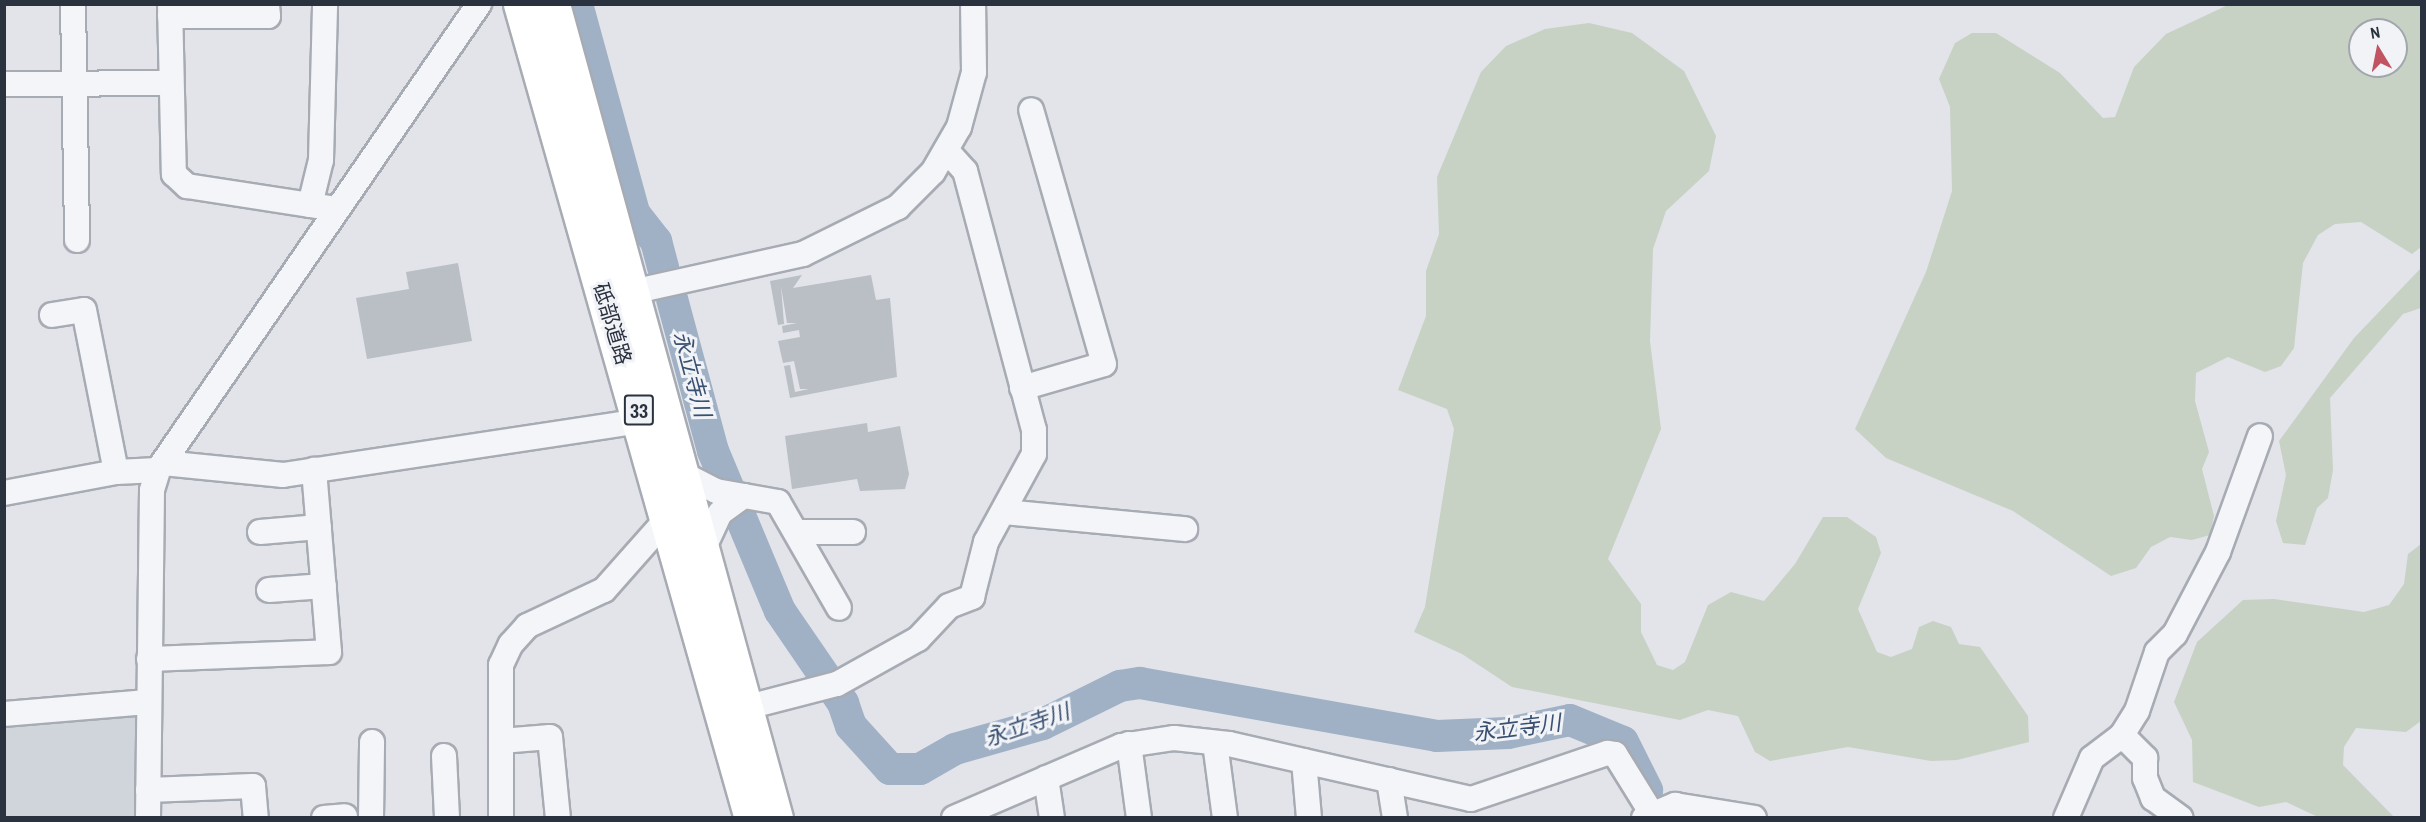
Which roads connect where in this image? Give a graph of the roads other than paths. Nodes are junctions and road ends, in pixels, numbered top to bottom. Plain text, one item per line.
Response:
1 (73, 4) edge
2 (267, 4) edge
3 (325, 4) edge
4 (479, 4) edge
5 (520, 4) edge
6 (553, 4) edge
7 (973, 4) edge
8 (170, 10) edge
9 (171, 83) junction
10 (4, 84) edge
11 (74, 85) junction
12 (1031, 110) dead end
13 (946, 150) junction
14 (310, 205) junction
15 (335, 209) junction
16 (76, 240) dead end
17 (617, 295) junction
18 (52, 315) dead end
19 (1022, 388) junction
20 (653, 419) junction
21 (2260, 436) dead end
22 (160, 466) junction
23 (314, 470) junction
24 (116, 472) junction
25 (4, 493) edge
26 (698, 510) junction
27 (1004, 512) junction
28 (319, 527) junction
29 (1185, 529) dead end
30 (260, 532) dead end
31 (797, 532) junction
32 (853, 532) dead end
33 (324, 586) junction
34 (269, 590) dead end
35 (839, 608) dead end
36 (149, 659) junction
37 (148, 702) junction
38 (744, 708) junction
39 (4, 714) edge
40 (2122, 735) junction
41 (501, 741) junction
42 (372, 742) dead end
43 (1215, 743) junction
44 (1129, 744) junction
45 (444, 756) dead end
46 (1304, 761) junction
47 (1046, 778) junction
48 (1389, 780) junction
49 (148, 790) junction
50 (1468, 808) edge
51 (1657, 812) edge
52 (962, 816) edge
53 (148, 818) edge
54 (256, 818) edge
55 (371, 818) edge
56 (447, 818) edge
57 (501, 818) edge
58 (558, 818) edge
59 (752, 818) edge
60 (776, 818) edge
61 (1052, 818) edge
62 (1139, 818) edge
63 (1225, 818) edge
64 (1309, 818) edge
65 (1395, 818) edge
66 (1754, 818) edge
67 (2066, 818) edge
68 (2181, 818) edge

1 - 11 street
2 - 8 street
3 - 14 street
4 - 15 street
5 - 17 highway, 砥部道路 / 33
6 - 17 highway, 砥部道路 / 33
7 - 13 street
8 - 9 street
9 - 11 street
9 - 14 street
10 - 11 street
11 - 16 street
12 - 19 street
13 - 17 street
13 - 19 street
14 - 15 street
15 - 22 street
17 - 20 highway, 砥部道路 / 33
18 - 24 street
19 - 27 street
20 - 23 street
20 - 26 highway, 砥部道路 / 33
20 - 26 highway, 砥部道路 / 33
21 - 40 street
22 - 23 street
22 - 24 street
22 - 36 street
23 - 28 street
24 - 25 street
26 - 31 street
26 - 38 highway, 砥部道路 / 33
26 - 41 street
26 - 59 highway, 砥部道路 / 33
27 - 29 street
27 - 38 street
28 - 30 street
28 - 33 street
31 - 32 street
31 - 35 street
33 - 34 street
33 - 36 street
36 - 37 street
37 - 39 street
37 - 49 street
38 - 60 highway, 砥部道路 / 33
40 - 67 street
40 - 68 street
41 - 57 street
41 - 58 street
42 - 55 street
43 - 44 street
43 - 46 street
43 - 63 street
44 - 47 street
44 - 62 street
45 - 56 street
46 - 48 street
46 - 64 street
47 - 52 street
47 - 61 street
48 - 50 street
48 - 65 street
49 - 53 street
49 - 54 street
50 - 51 street
51 - 66 street

